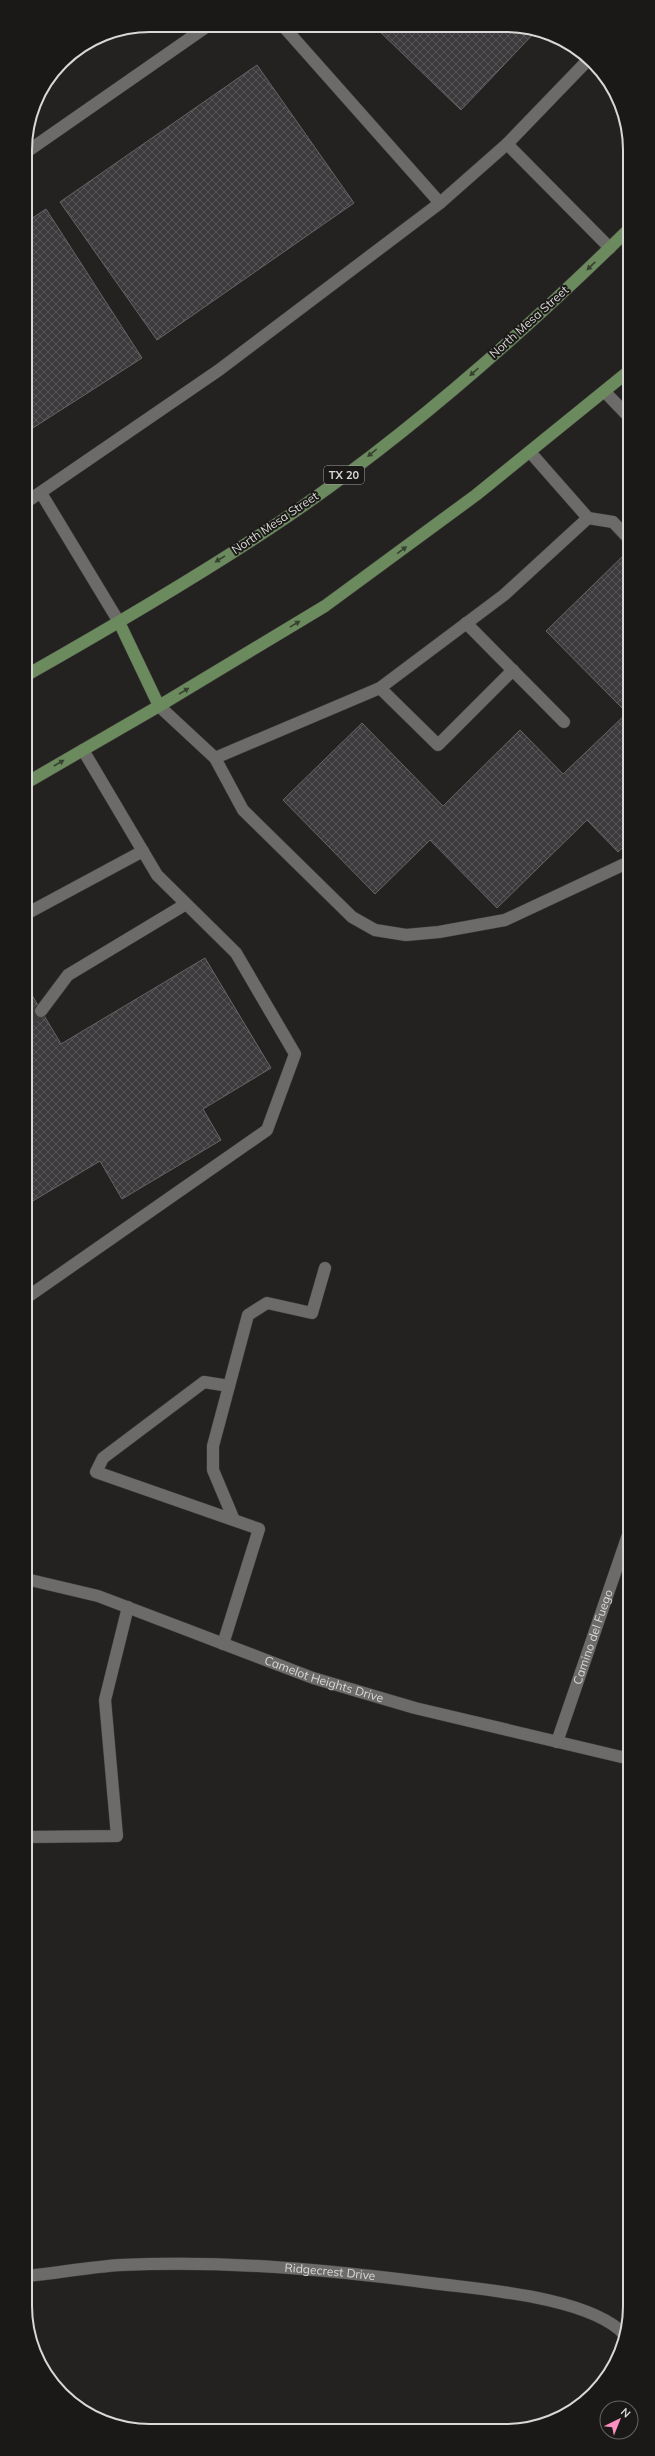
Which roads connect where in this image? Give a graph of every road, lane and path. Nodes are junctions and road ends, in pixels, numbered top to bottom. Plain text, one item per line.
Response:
1 (199, 32) edge
2 (288, 32) edge
3 (584, 63) edge
4 (507, 144) junction
5 (32, 148) edge
6 (440, 203) junction
7 (623, 235) edge
8 (610, 248) junction
9 (623, 376) edge
10 (605, 392) junction
11 (623, 411) edge
12 (530, 452) junction
13 (41, 493) junction
14 (32, 499) edge
15 (588, 518) junction
16 (623, 533) edge
17 (120, 622) junction
18 (466, 623) junction
19 (513, 670) junction
20 (32, 673) edge
21 (380, 688) junction
22 (159, 706) junction
23 (564, 722) dead end
24 (83, 750) junction
25 (215, 758) junction
26 (32, 779) edge
27 (143, 851) junction
28 (623, 865) edge
29 (186, 904) junction
30 (32, 911) edge
31 (41, 1010) tunnel mouth
32 (325, 1268) dead end
33 (32, 1294) edge
34 (229, 1386) junction
35 (234, 1520) junction
36 (623, 1550) edge
37 (32, 1580) edge
38 (128, 1607) junction
39 (223, 1644) junction
40 (557, 1742) junction
41 (623, 1757) edge
42 (32, 1837) edge
43 (32, 2275) edge
44 (621, 2330) edge

1 - 5 street
2 - 6 street
3 - 4 street
4 - 6 street
4 - 8 street
6 - 13 street
7 - 8 main road, North Mesa Street / TX 20
8 -> 17 main road, North Mesa Street / TX 20
9 - 10 main road
10 - 11 street
10 - 12 main road
12 - 15 street
22 -> 12 main road
13 - 14 street
13 - 17 street
15 - 16 street
15 - 18 street
17 - 20 main road, North Mesa Street / TX 20
17 - 22 main road
18 - 19 street
18 - 21 street
19 - 21 street
19 - 23 street
21 - 25 street
22 - 24 main road
22 - 25 street
26 -> 24 main road
24 - 27 street
25 - 28 street
27 - 29 street
27 - 30 street
29 - 31 street
29 - 33 street
32 - 34 street
34 - 35 street
34 - 35 street
35 - 39 street
36 - 40 street, Camino del Fuego
37 - 38 street, Camelot Heights Drive
38 - 39 street, Camelot Heights Drive
38 - 42 street
39 - 40 street, Camelot Heights Drive
40 - 41 street, Camelot Heights Drive
43 - 44 street, Ridgecrest Drive

